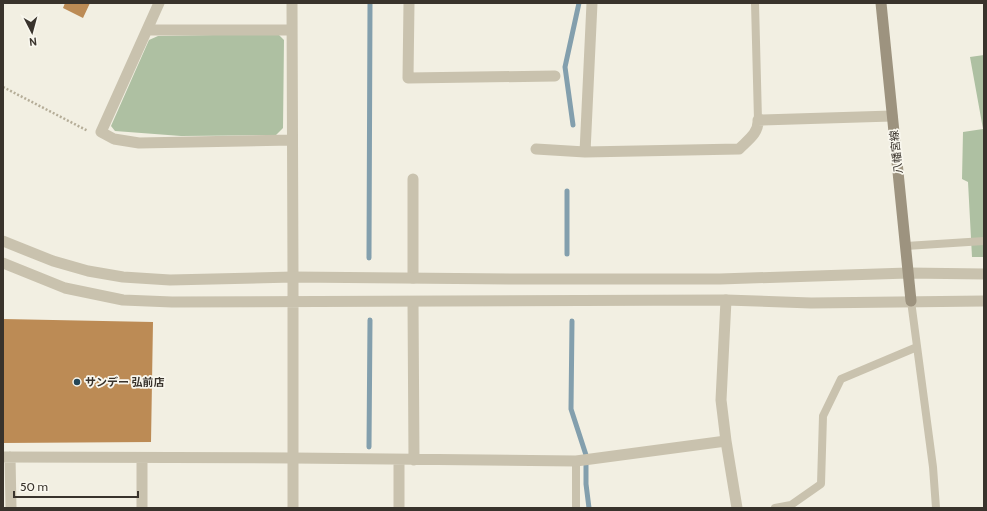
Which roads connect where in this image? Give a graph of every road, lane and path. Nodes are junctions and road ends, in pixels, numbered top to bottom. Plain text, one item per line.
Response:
1 (159, 3) edge
2 (292, 3) edge
3 (409, 3) edge
4 (592, 3) edge
5 (755, 3) edge
6 (881, 3) edge
7 (147, 30) junction
8 (292, 30) junction
9 (555, 76) dead end
10 (3, 87) edge
11 (892, 116) junction
12 (758, 120) junction
13 (101, 132) junction
14 (292, 140) junction
15 (536, 149) dead end
16 (585, 152) junction
17 (413, 179) dead end
18 (3, 241) edge
19 (984, 241) edge
20 (906, 246) junction
21 (3, 263) edge
22 (908, 273) junction
23 (984, 274) edge
24 (293, 278) junction
25 (413, 278) junction
26 (726, 300) junction
27 (911, 301) junction
28 (984, 301) edge
29 (413, 302) junction
30 (293, 303) junction
31 (917, 347) junction
32 (726, 441) junction
33 (7, 457) edge
34 (142, 458) junction
35 (293, 458) junction
36 (400, 460) junction
37 (414, 460) junction
38 (576, 461) junction
39 (11, 508) edge
40 (142, 508) edge
41 (293, 508) edge
42 (399, 508) edge
43 (576, 508) edge
44 (737, 508) edge
45 (775, 508) edge
46 (936, 508) edge

1 - 7 street
2 - 8 street
3 - 9 street
4 - 16 street
5 - 12 lane
6 - 11 main road, 八幡宮線
7 - 8 street
7 - 13 street
8 - 14 street
10 - 13 path
11 - 12 street
11 - 20 main road, 八幡宮線
12 - 16 street
13 - 14 street
14 - 24 street
15 - 16 street
17 - 25 street
18 - 24 street
19 - 20 lane
20 - 22 main road, 八幡宮線
21 - 30 street
22 - 23 street
22 - 25 street
22 - 27 main road, 八幡宮線
24 - 25 street
24 - 30 street
26 - 27 street
26 - 29 street
26 - 32 street
27 - 28 street
27 - 31 lane
29 - 30 street
29 - 37 street
30 - 35 street
31 - 45 lane
31 - 46 lane
32 - 38 street
32 - 44 street
33 - 34 street
33 - 39 street
34 - 35 street
34 - 40 street
35 - 36 street
35 - 41 street
36 - 37 street
36 - 42 street
37 - 38 street
38 - 43 lane

